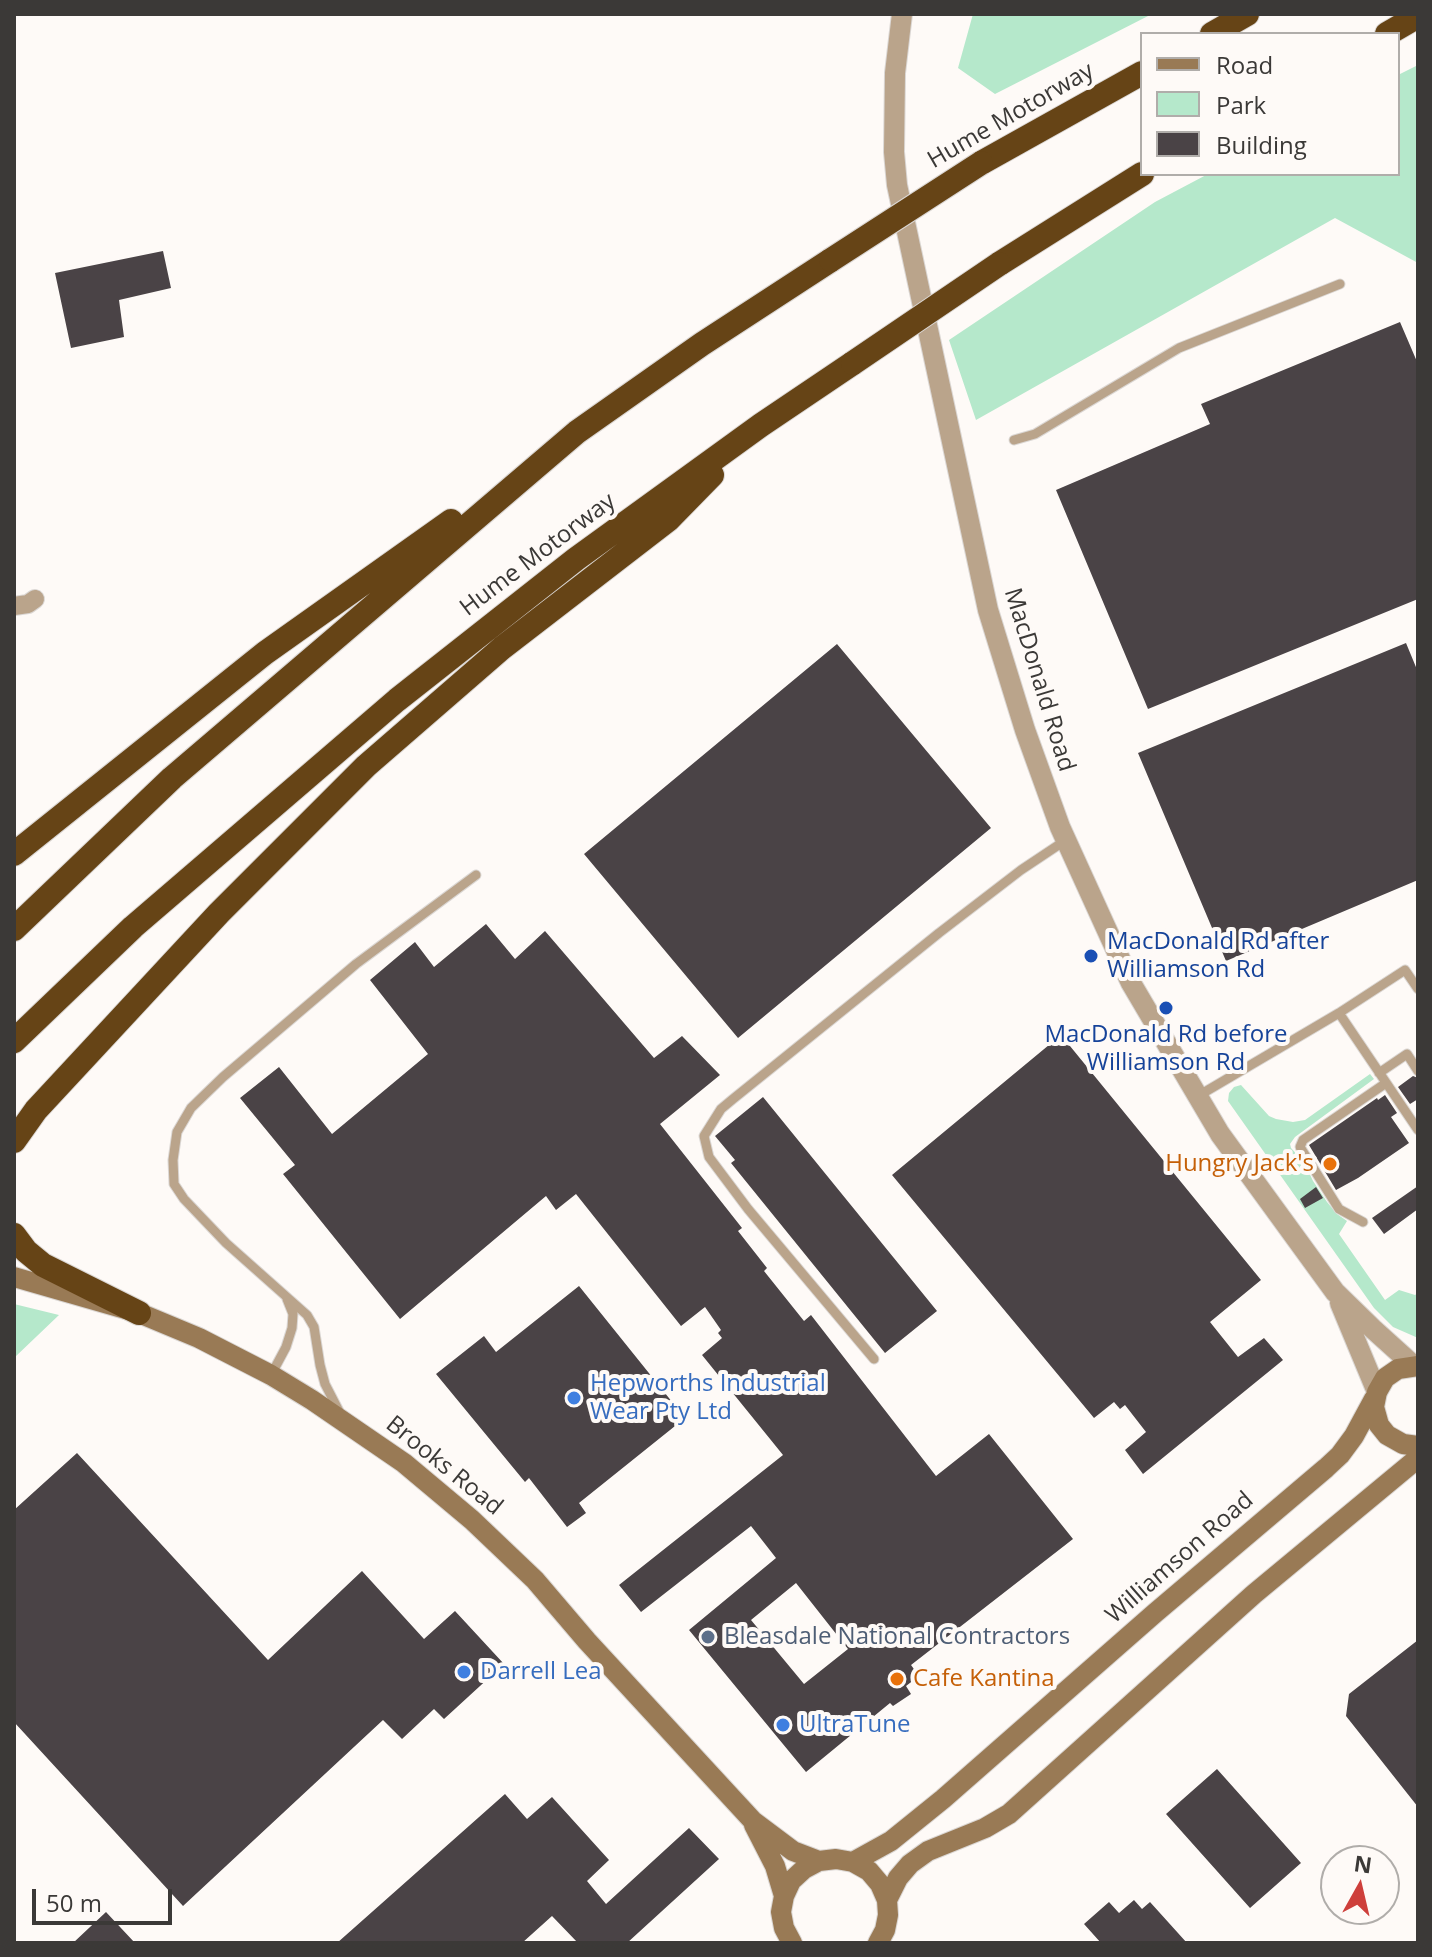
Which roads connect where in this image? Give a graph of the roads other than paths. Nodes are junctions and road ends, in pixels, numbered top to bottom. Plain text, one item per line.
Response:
1 (902, 14) edge
2 (1247, 14) edge
3 (1418, 16) edge
4 (1216, 32) edge
5 (1390, 32) edge
6 (1140, 74) edge
7 (1140, 175) edge
8 (1340, 284) dead end
9 (761, 425) junction
10 (577, 432) junction
11 (1014, 440) dead end
12 (35, 599) dead end
13 (14, 606) edge
14 (1066, 840) junction
15 (14, 854) edge
16 (476, 875) dead end
17 (14, 929) edge
18 (1418, 989) edge
19 (1339, 1013) junction
20 (14, 1041) edge
21 (1418, 1071) edge
22 (1379, 1073) junction
23 (1386, 1083) junction
24 (1197, 1097) junction
25 (1418, 1130) edge
26 (14, 1141) edge
27 (1363, 1222) dead end
28 (14, 1235) edge
29 (14, 1277) edge
30 (280, 1291) junction
31 (1335, 1292) junction
32 (139, 1313) junction
33 (874, 1359) dead end
34 (1416, 1366) edge
35 (271, 1375) junction
36 (1376, 1396) junction
37 (345, 1422) junction
38 (1418, 1446) edge
39 (1418, 1458) edge
40 (753, 1821) junction
41 (819, 1861) junction
42 (853, 1862) junction
43 (784, 1896) junction
44 (887, 1900) junction
45 (785, 1938) edge
46 (878, 1943) edge

1 - 14 street, MacDonald Road
2 - 4 highway
3 - 5 highway
6 - 10 highway, Hume Motorway, bridge
7 - 9 highway, Hume Motorway, bridge
8 - 11 lane
9 - 20 highway, Hume Motorway
9 - 26 highway
10 - 15 highway
10 - 17 highway, Hume Motorway
12 - 13 street
14 - 24 street, MacDonald Road
14 - 33 lane
16 - 30 lane
18 - 19 lane
19 - 22 lane
19 - 24 lane
21 - 22 lane
22 - 23 lane
23 - 25 lane
23 - 27 lane
24 - 31 street, MacDonald Road
28 - 32 highway
29 - 32 main road, Brooks Road
30 - 35 lane
30 - 37 lane
31 - 34 street, MacDonald Road
31 - 36 street, MacDonald Road
32 - 35 main road, Brooks Road
34 - 36 main road
35 - 37 main road, Brooks Road
36 - 38 main road
36 - 42 main road, Williamson Road
37 - 40 main road, Brooks Road
39 - 44 main road
40 - 41 main road, Brooks Road
40 - 43 main road, Brooks Road
41 - 42 main road
41 - 43 main road
42 - 44 main road
43 - 45 main road, Brooks Road
44 - 46 main road

